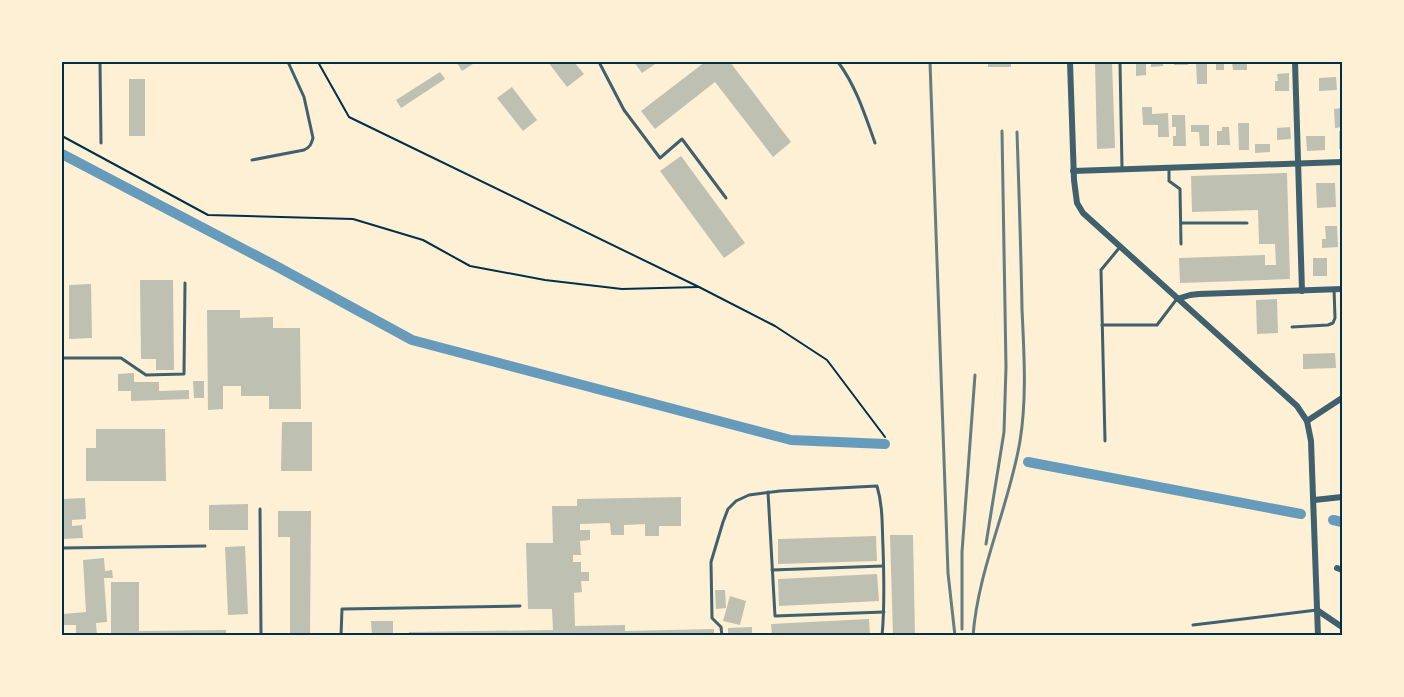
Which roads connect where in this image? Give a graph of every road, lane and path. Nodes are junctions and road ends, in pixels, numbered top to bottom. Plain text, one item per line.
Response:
1 (100, 62) edge
2 (288, 62) edge
3 (318, 62) edge
4 (599, 62) edge
5 (838, 62) edge
6 (1070, 62) edge
7 (1120, 62) edge
8 (1295, 62) edge
9 (62, 136) edge
10 (101, 143) dead end
11 (875, 143) dead end
12 (252, 160) dead end
13 (1342, 162) edge
14 (1298, 163) junction
15 (1168, 167) junction
16 (1122, 169) junction
17 (1073, 171) junction
18 (726, 198) dead end
19 (1181, 223) junction
20 (1247, 223) dead end
21 (1181, 244) dead end
22 (1120, 246) junction
23 (185, 283) dead end
24 (699, 287) junction
25 (1334, 289) junction
26 (1342, 289) edge
27 (1302, 291) junction
28 (1177, 299) junction
29 (1102, 325) junction
30 (1292, 327) dead end
31 (62, 358) edge
32 (1342, 398) edge
33 (1307, 422) junction
34 (885, 437) dead end
35 (1104, 441) dead end
36 (768, 492) junction
37 (1342, 497) edge
38 (1314, 500) junction
39 (260, 508) dead end
40 (205, 546) dead end
41 (62, 548) edge
42 (883, 566) junction
43 (772, 570) junction
44 (520, 606) dead end
45 (1317, 610) junction
46 (884, 612) junction
47 (1193, 625) dead end
48 (1342, 627) edge
49 (261, 636) edge
50 (341, 636) edge
51 (722, 636) edge
52 (882, 636) edge
53 (1318, 636) edge

1 - 10 lane
2 - 12 lane
3 - 24 path
4 - 18 lane
5 - 11 lane
6 - 17 street
7 - 16 lane
8 - 14 street
9 - 24 path
13 - 14 street
14 - 15 street
14 - 27 street
15 - 16 street
15 - 19 lane
16 - 17 street
17 - 22 street
19 - 20 lane
19 - 21 lane
22 - 28 street
22 - 29 lane
23 - 31 lane
24 - 34 path
25 - 26 street
25 - 27 street
25 - 30 lane
27 - 28 street
28 - 29 lane
28 - 33 street
29 - 35 lane
32 - 33 street
33 - 38 street
36 - 42 lane
36 - 43 lane
36 - 51 lane
37 - 38 street
38 - 45 street
39 - 49 lane
40 - 41 lane
42 - 43 lane
42 - 46 lane
43 - 46 lane
44 - 50 lane
45 - 47 lane
45 - 48 street
45 - 53 street
46 - 52 lane

